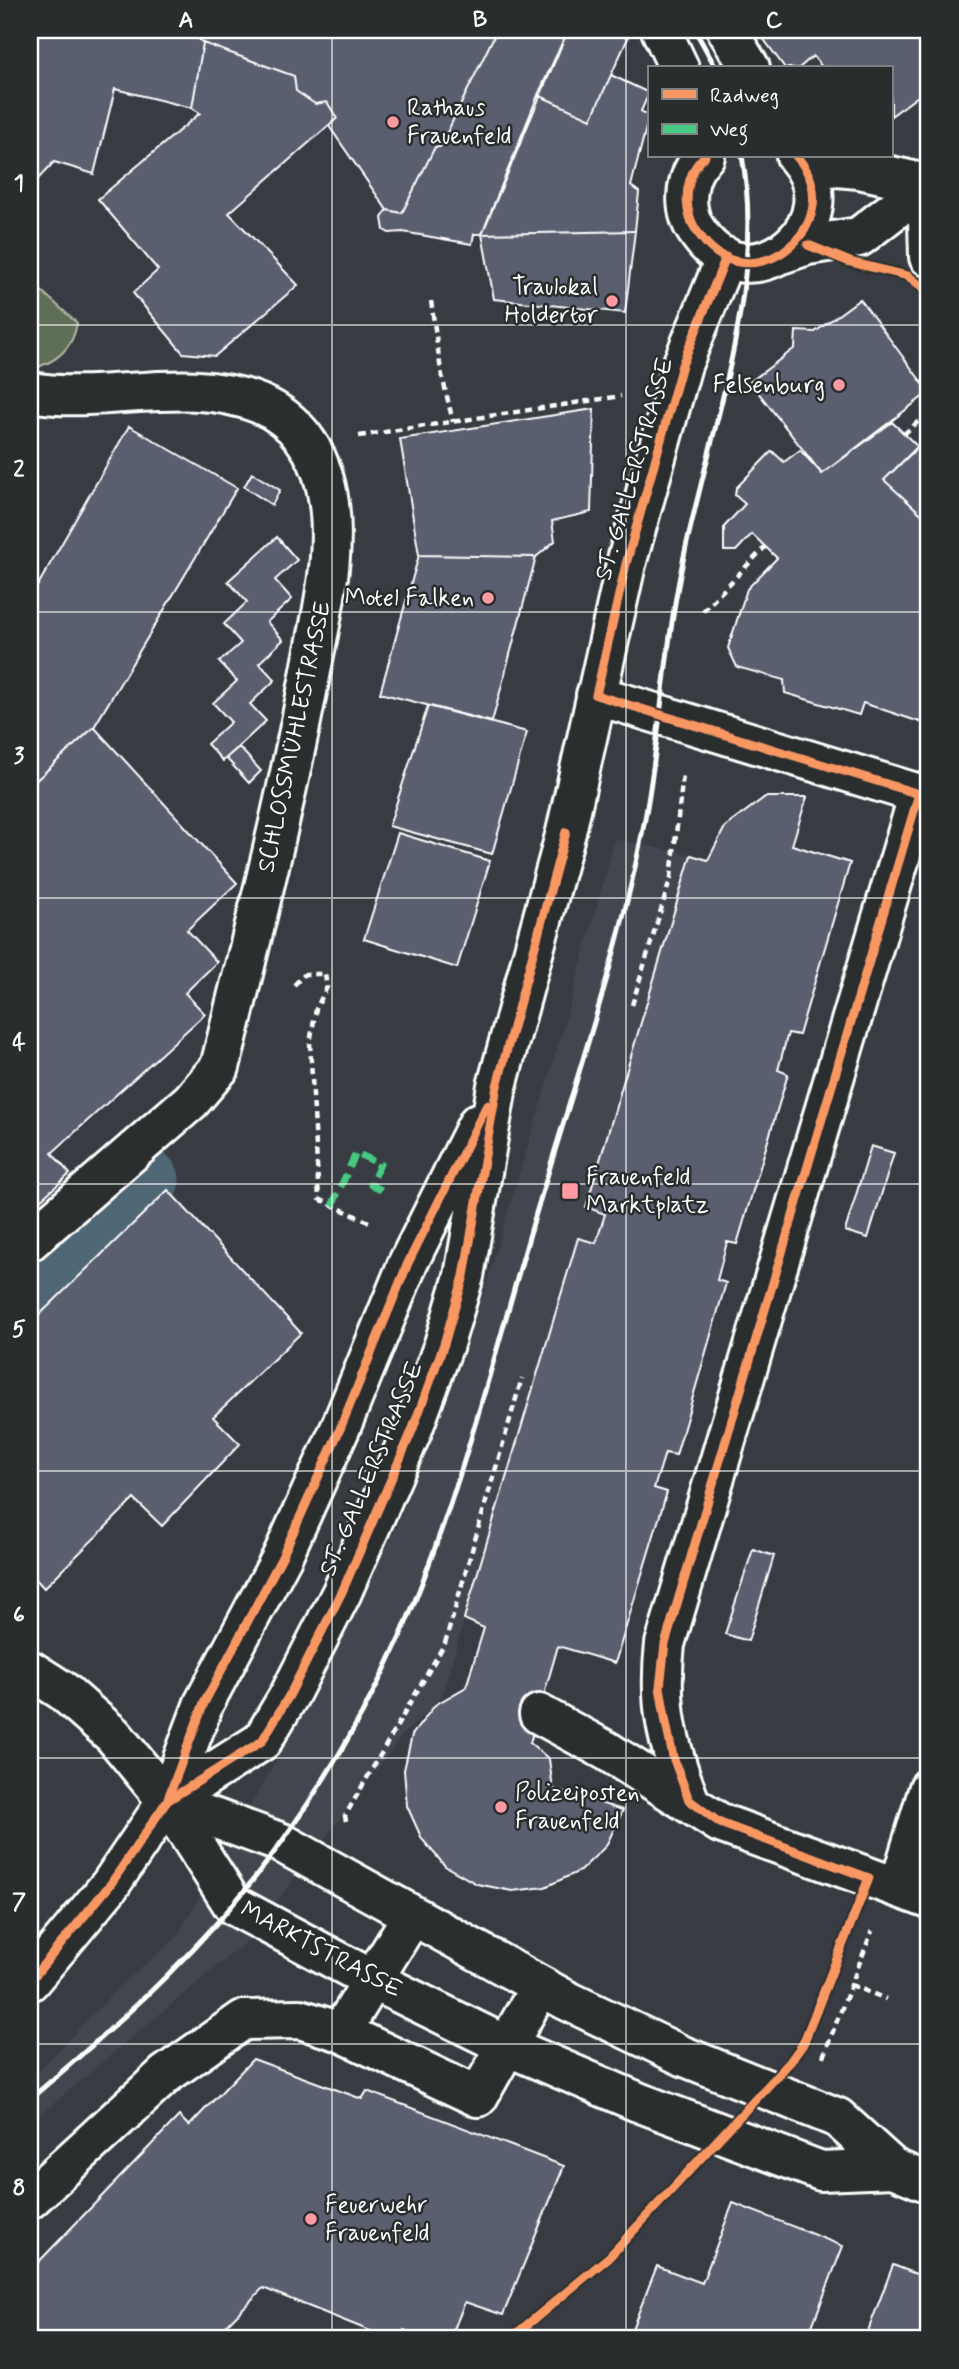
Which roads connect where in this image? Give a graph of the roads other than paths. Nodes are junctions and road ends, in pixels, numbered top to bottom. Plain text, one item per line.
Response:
1 (661, 30) edge
2 (727, 30) edge
3 (678, 66) edge
4 (749, 66) edge
5 (701, 158) edge
6 (800, 160) edge
7 (928, 183) edge
8 (781, 254) junction
9 (726, 257) junction
10 (929, 257) edge
11 (30, 392) edge
12 (596, 695) junction
13 (497, 1086) junction
14 (30, 1241) edge
15 (30, 1670) edge
16 (539, 1714) dead end
17 (929, 1788) edge
18 (689, 1800) junction
19 (167, 1801) junction
20 (906, 1890) edge
21 (412, 1916) junction
22 (373, 1980) junction
23 (30, 1982) edge
24 (540, 1987) junction
25 (341, 2032) junction
26 (507, 2046) junction
27 (893, 2168) junction
28 (929, 2183) edge
29 (30, 2199) edge

1 - 3 main road
2 - 4 main road
5 - 9 main road
6 - 7 main road
6 - 8 main road
7 - 8 main road
7 - 10 main road
8 - 9 main road
9 - 12 main road, ST. GALLERSTRASSE
11 - 14 main road, SCHLOSSMÜHLESTRASSE
12 - 13 main road, ST. GALLERSTRASSE
12 - 18 main road
13 - 19 main road, ST. GALLERSTRASSE
13 - 19 main road, ST. GALLERSTRASSE
15 - 19 main road
16 - 18 main road
17 - 20 main road
18 - 20 main road
19 - 21 main road, MARKTSTRASSE
19 - 22 main road, MARKTSTRASSE
19 - 23 main road, ST. GALLERSTRASSE
21 - 22 main road
21 - 24 main road, MARKTSTRASSE
22 - 25 main road
22 - 26 main road, MARKTSTRASSE
24 - 26 main road
24 - 27 main road, MARKTSTRASSE
25 - 26 main road
25 - 29 main road
26 - 27 main road, MARKTSTRASSE
27 - 28 main road, MARKTSTRASSE

